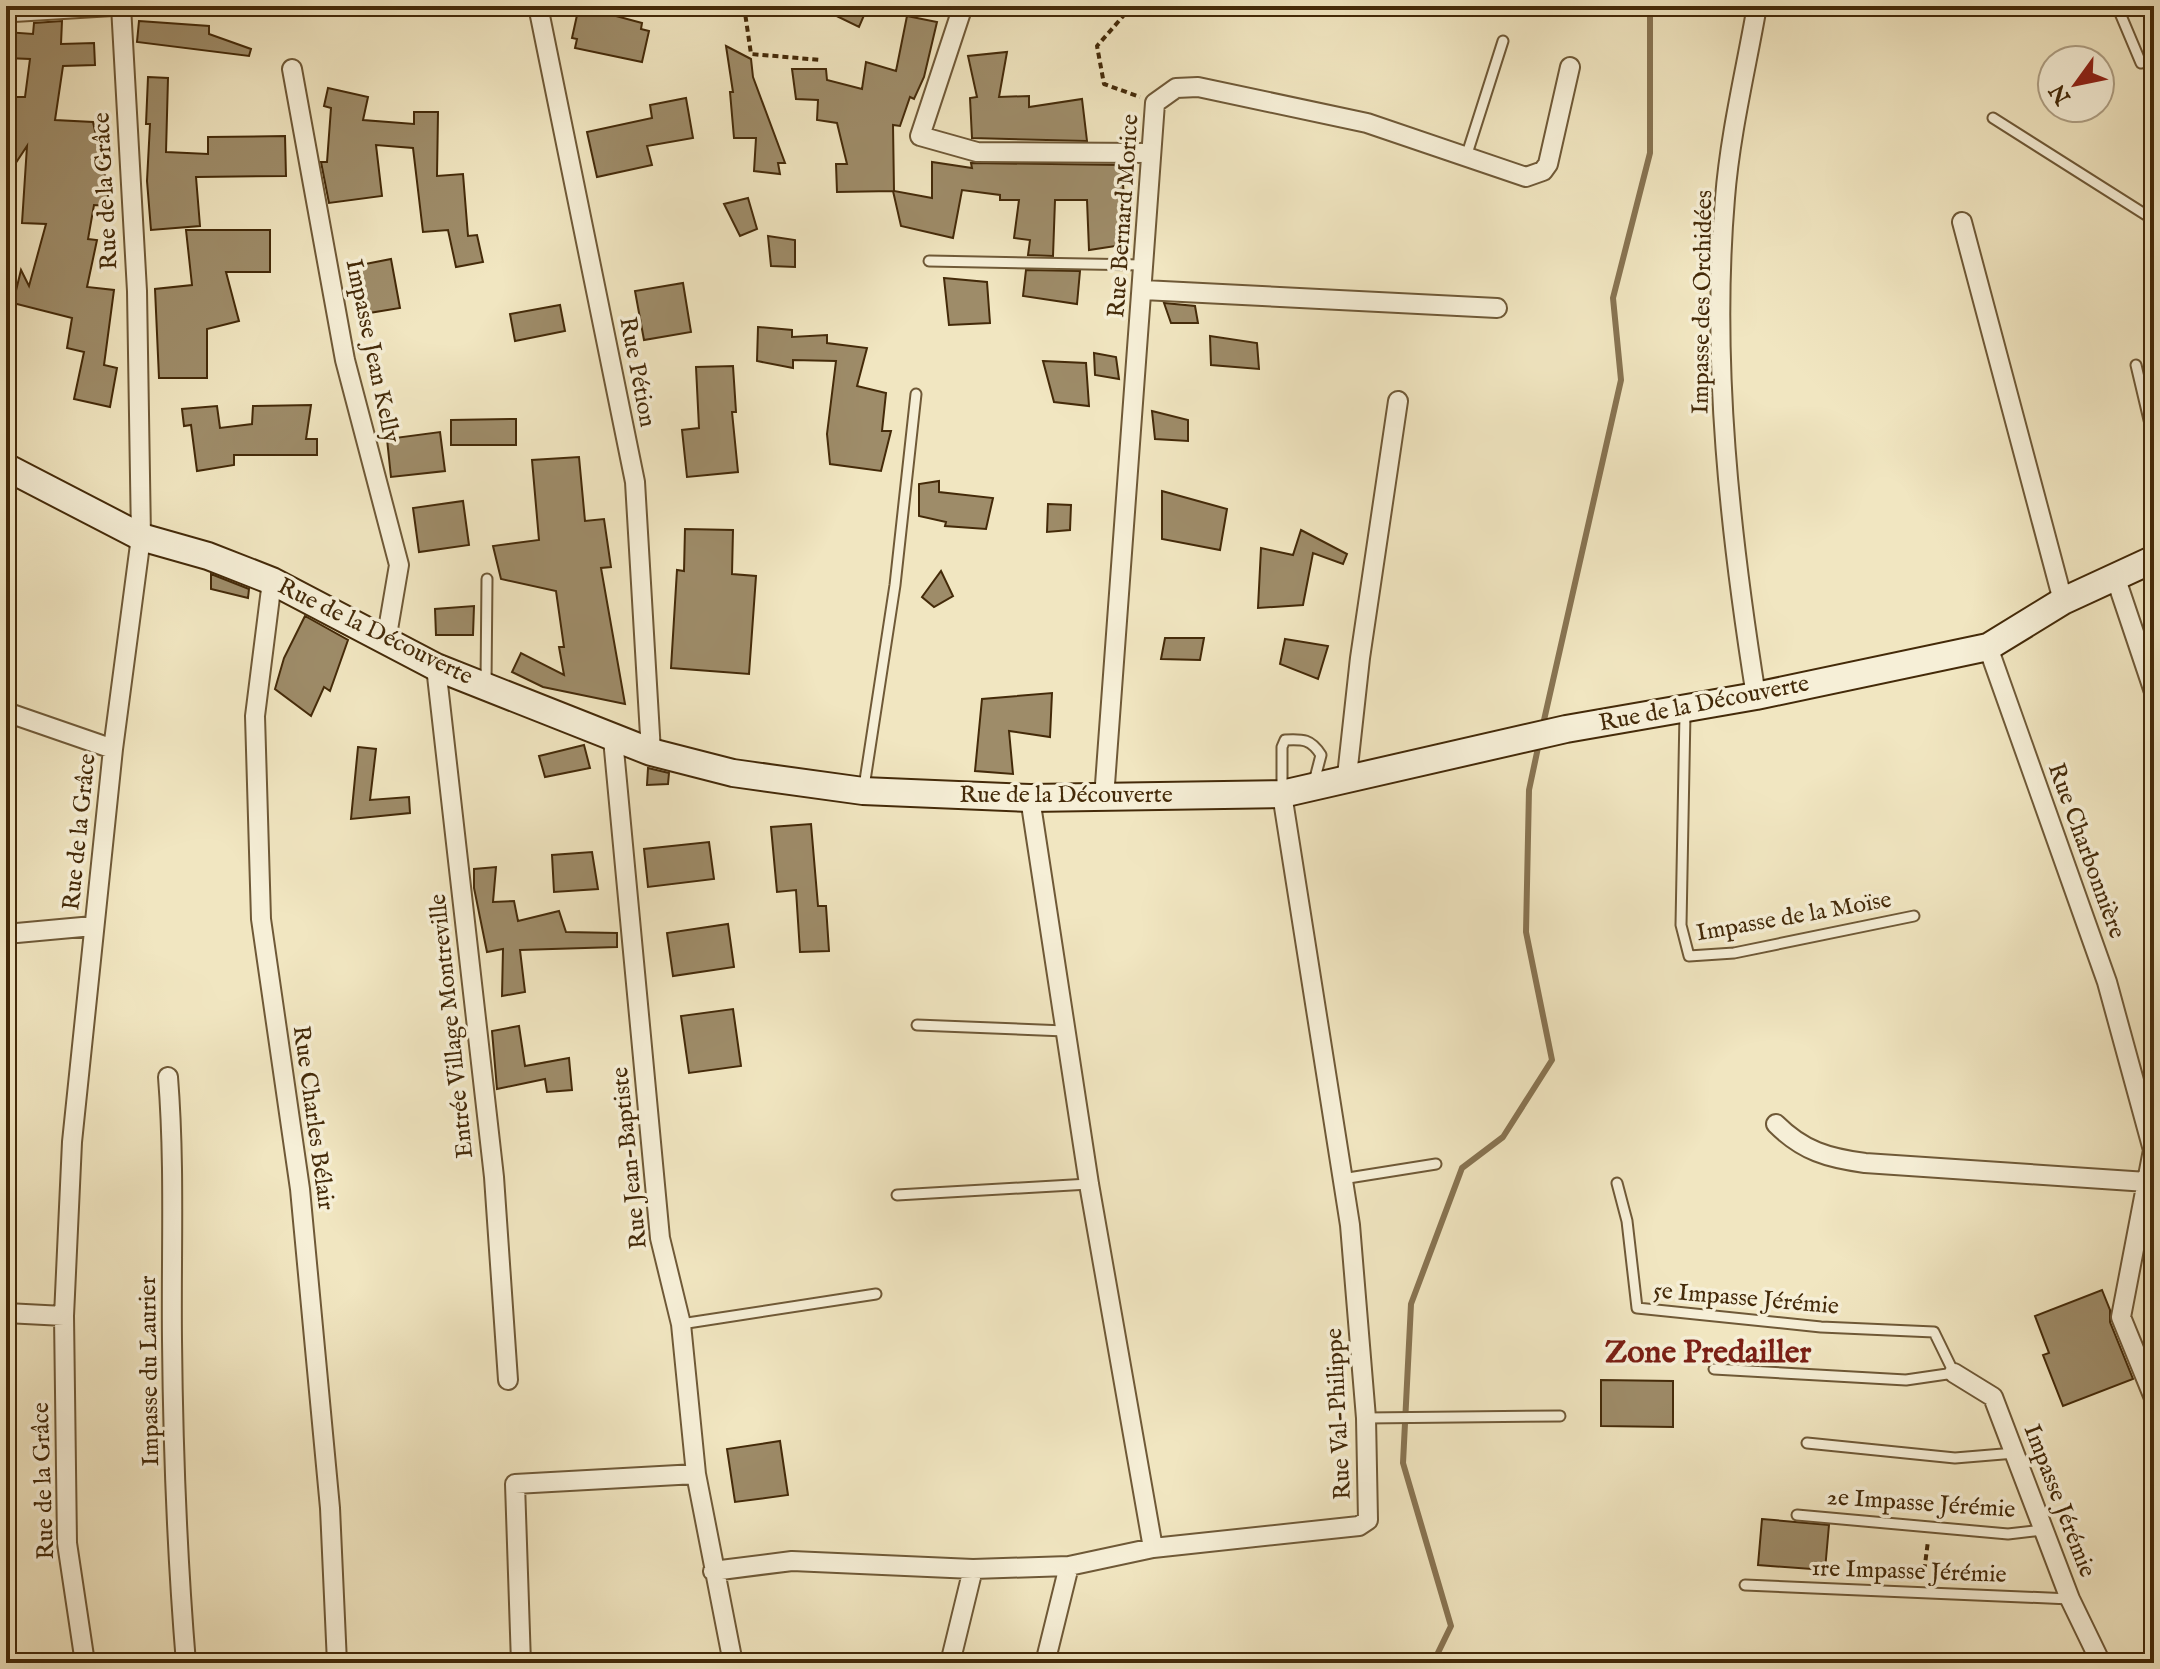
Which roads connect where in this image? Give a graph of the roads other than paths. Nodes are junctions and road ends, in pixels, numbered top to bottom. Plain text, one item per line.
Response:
1 (538, 6) edge
2 (963, 6) edge
3 (1757, 6) edge
4 (2117, 6) edge
5 (121, 8) edge
6 (6, 17) edge
7 (1503, 41) dead end
8 (2141, 63) dead end
9 (1570, 67) dead end
10 (292, 69) dead end
11 (1993, 118) dead end
12 (1149, 153) junction
13 (1466, 157) junction
14 (2154, 220) edge
15 (1962, 222) dead end
16 (929, 261) dead end
17 (1143, 265) junction
18 (1143, 290) junction
19 (1497, 308) dead end
20 (2136, 365) dead end
21 (916, 394) dead end
22 (1398, 401) dead end
23 (2154, 441) edge
24 (6, 467) edge
25 (141, 537) junction
26 (2154, 559) edge
27 (2115, 576) junction
28 (487, 579) dead end
29 (272, 581) junction
30 (2063, 601) junction
31 (386, 641) junction
32 (1988, 647) junction
33 (436, 667) junction
34 (486, 686) junction
35 (2154, 692) edge
36 (1756, 696) junction
37 (1686, 709) junction
38 (6, 712) edge
39 (613, 739) junction
40 (113, 749) junction
41 (651, 752) junction
42 (1347, 776) junction
43 (1313, 785) junction
44 (863, 791) junction
45 (1282, 794) junction
46 (1030, 798) junction
47 (1104, 798) junction
48 (1914, 916) dead end
49 (93, 926) junction
50 (6, 934) edge
51 (917, 1025) dead end
52 (1065, 1031) junction
53 (168, 1077) dead end
54 (1776, 1124) dead end
55 (1436, 1164) dead end
56 (1342, 1179) junction
57 (2147, 1182) junction
58 (1617, 1183) dead end
59 (1089, 1184) junction
60 (897, 1195) dead end
61 (876, 1294) dead end
62 (6, 1313) edge
63 (64, 1316) junction
64 (681, 1324) junction
65 (1714, 1369) dead end
66 (1954, 1373) junction
67 (508, 1380) dead end
68 (2154, 1398) edge
69 (1560, 1416) dead end
70 (1366, 1418) junction
71 (1807, 1443) dead end
72 (2015, 1453) junction
73 (696, 1474) junction
74 (1797, 1515) dead end
75 (2043, 1530) junction
76 (1153, 1548) junction
77 (1069, 1566) junction
78 (973, 1569) junction
79 (713, 1571) junction
80 (1745, 1585) dead end
81 (2070, 1599) junction
82 (85, 1663) edge
83 (186, 1663) edge
84 (337, 1663) edge
85 (521, 1663) edge
86 (733, 1663) edge
87 (950, 1663) edge
88 (1045, 1663) edge
89 (2101, 1663) edge

1 - 41 street, Rue Pétion
2 - 12 street
3 - 36 street, Impasse des Orchidées
4 - 8 lane
5 - 6 lane
5 - 25 street, Rue de la Grâce
7 - 13 lane
9 - 13 street, Rue Bernard Morice
10 - 31 street, Impasse Jean Kelly
11 - 14 lane
12 - 13 street, Rue Bernard Morice
12 - 17 street, Rue Bernard Morice
15 - 30 street
16 - 17 lane
17 - 18 street, Rue Bernard Morice
18 - 19 street
18 - 47 street, Rue Bernard Morice
20 - 23 lane
21 - 44 lane
22 - 42 street
24 - 25 street, Rue de la Découverte
25 - 29 street, Rue de la Découverte
25 - 40 street, Rue de la Grâce
26 - 27 street, Rue de la Découverte
27 - 30 street, Rue de la Découverte
27 - 35 street
28 - 34 lane
29 - 31 street, Rue de la Découverte
29 - 84 street, Rue Charles Bélair
30 - 32 street, Rue de la Découverte
31 - 33 street, Rue de la Découverte
32 - 36 street, Rue de la Découverte
32 - 57 street, Rue Charbonnière
33 - 34 street, Rue de la Découverte
33 - 67 street, Entrée Village Montreville
34 - 39 street, Rue de la Découverte
36 - 37 street, Rue de la Découverte
37 - 42 street, Rue de la Découverte
37 - 48 lane, Impasse de la Moïse
38 - 40 street
39 - 41 street, Rue de la Découverte
39 - 64 street, Rue Jean-Baptiste
40 - 49 street, Rue de la Grâce
41 - 44 street, Rue de la Découverte
42 - 43 street, Rue de la Découverte
43 - 45 street, Rue de la Découverte
43 - 45 lane
44 - 46 street, Rue de la Découverte
45 - 47 street, Rue de la Découverte
45 - 56 street, Rue Val-Philippe
46 - 47 street, Rue de la Découverte
46 - 52 street
49 - 50 street
49 - 63 street, Rue de la Grâce
51 - 52 lane
52 - 59 street
53 - 83 street, Impasse du Laurier
54 - 57 street
55 - 56 lane
56 - 70 street, Rue Val-Philippe
57 - 68 street, Rue Charbonnière
58 - 66 lane, 5e Impasse Jérémie
59 - 60 lane
59 - 76 street
61 - 64 lane
62 - 63 street
63 - 82 street, Rue de la Grâce
64 - 73 street, Rue Jean-Baptiste
65 - 66 lane
66 - 72 street, Impasse Jérémie
69 - 70 lane
70 - 76 street, Rue Val-Philippe
71 - 72 lane
72 - 75 street, Impasse Jérémie
73 - 79 street, Rue Jean-Baptiste
73 - 85 street
74 - 75 lane, 2e Impasse Jérémie
75 - 81 street, Impasse Jérémie
76 - 77 street, Rue Val-Philippe
77 - 78 street, Rue Val-Philippe
77 - 88 street
78 - 79 street, Rue Val-Philippe
78 - 87 street
79 - 86 street, Rue Jean-Baptiste
80 - 81 lane, 1re Impasse Jérémie
81 - 89 street, Impasse Jérémie

